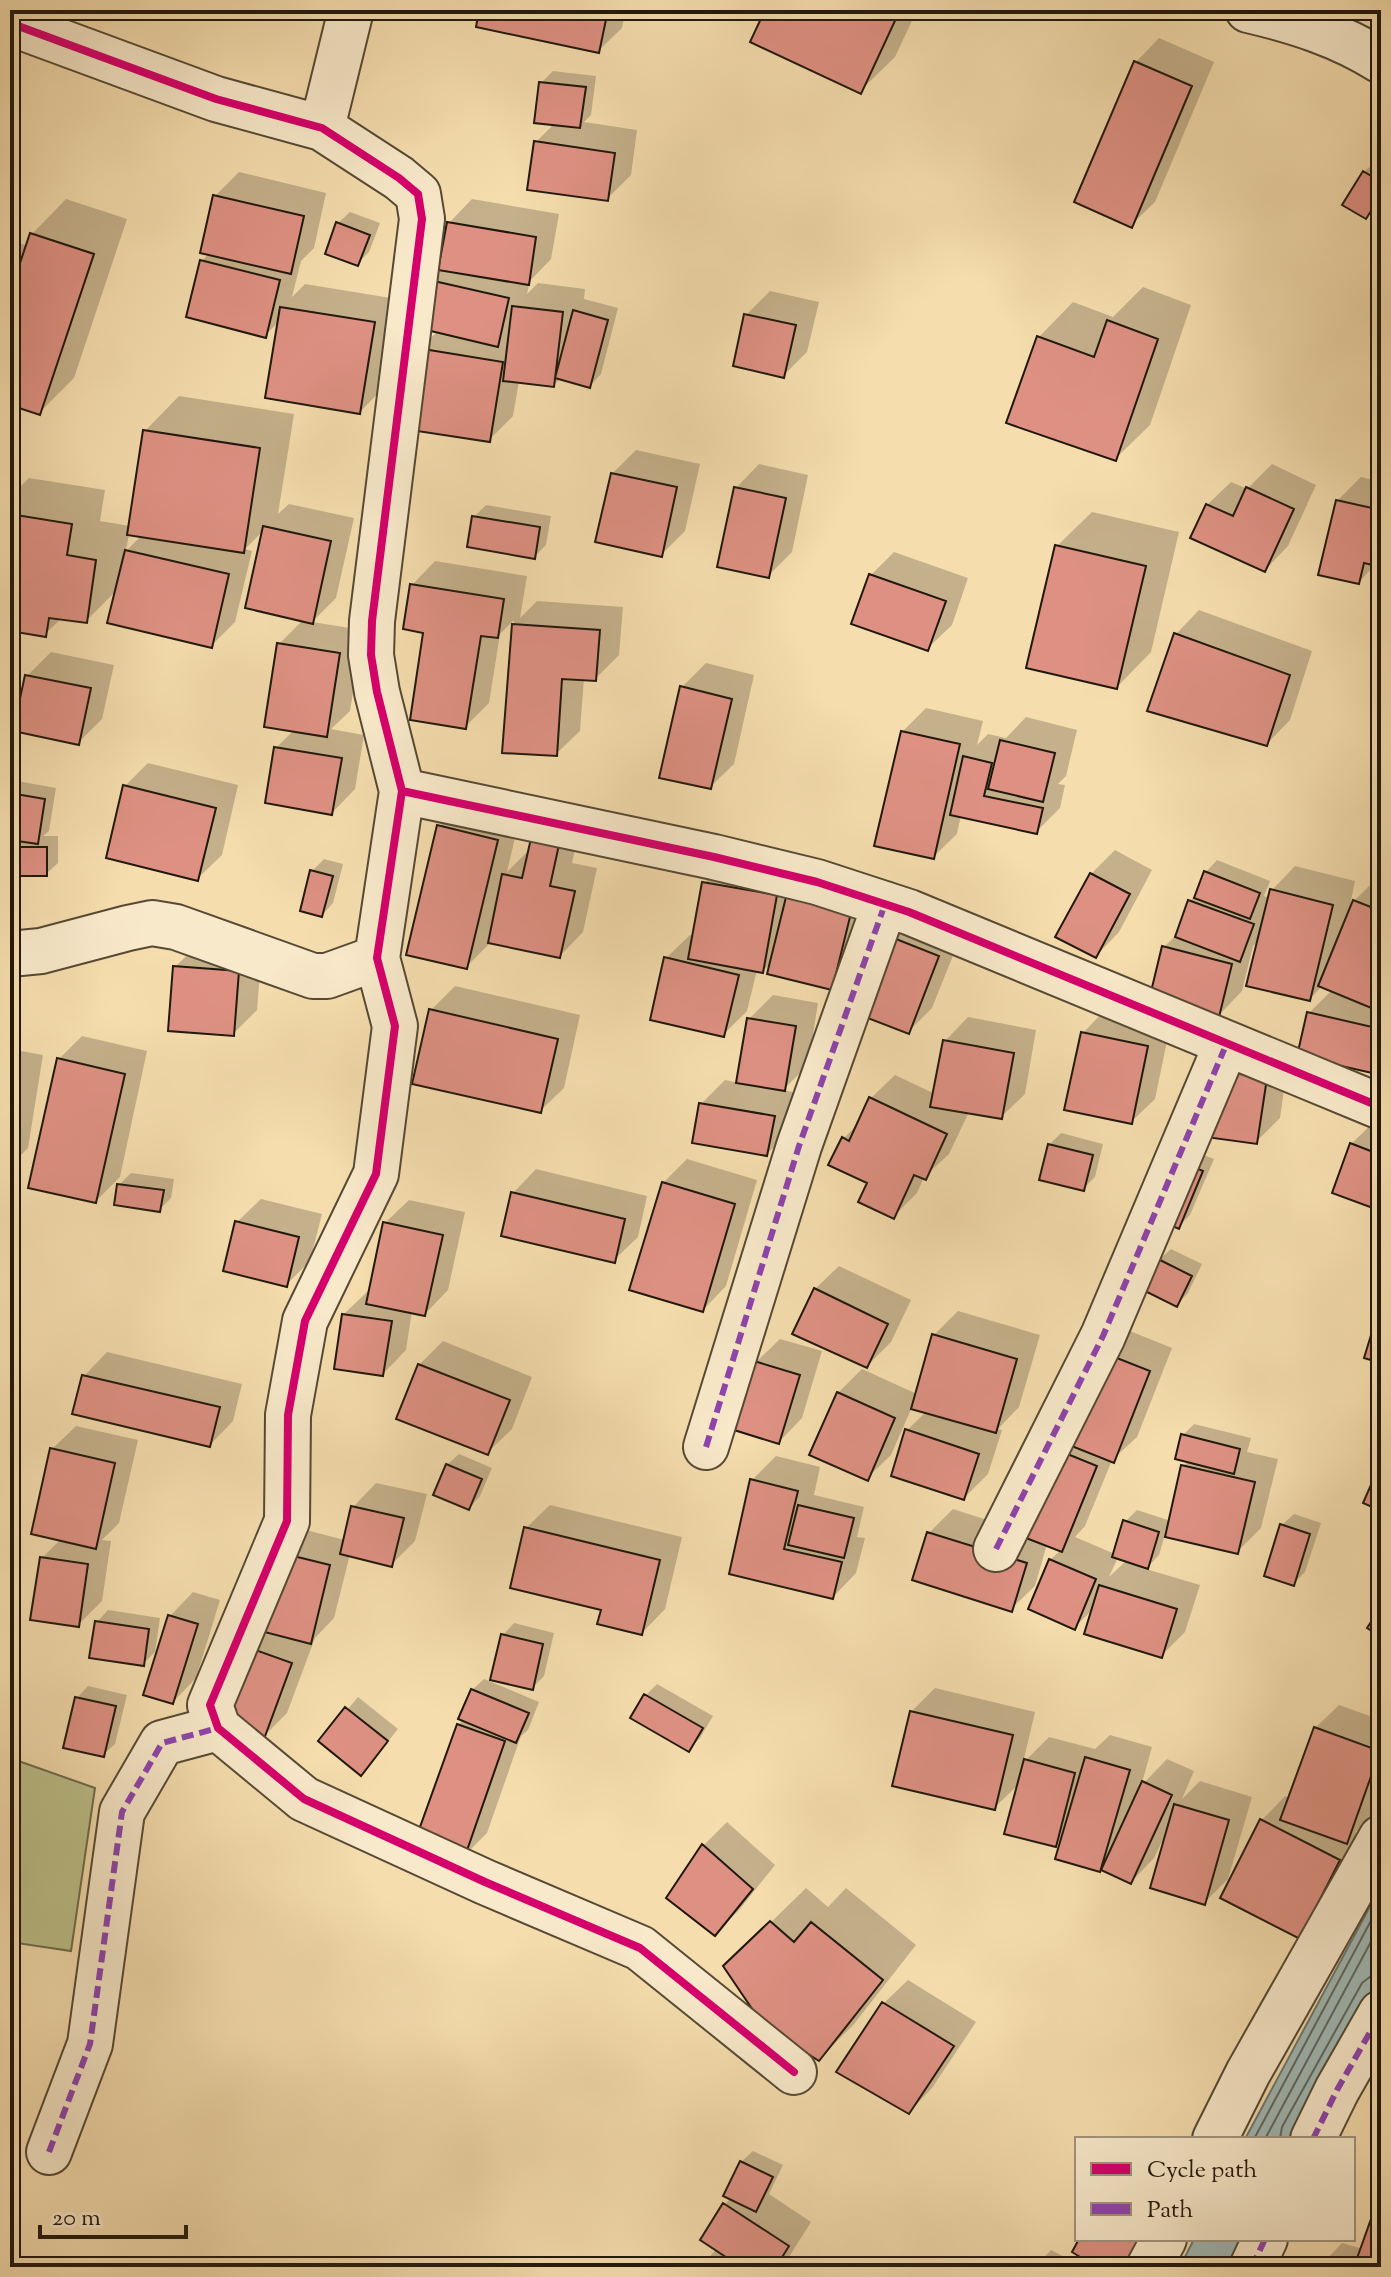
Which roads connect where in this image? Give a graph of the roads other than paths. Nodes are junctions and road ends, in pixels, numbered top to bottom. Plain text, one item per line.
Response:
1 (351, 10) edge
2 (1248, 10) edge
3 (10, 23) edge
4 (1381, 61) edge
5 (322, 128) junction
6 (402, 791) junction
7 (885, 904) junction
8 (10, 954) edge
9 (377, 958) junction
10 (1226, 1045) junction
11 (1381, 1107) edge
12 (706, 1447) dead end
13 (996, 1549) dead end
14 (218, 1728) junction
15 (1381, 1838) edge
16 (1381, 2013) edge
17 (794, 2072) dead end
18 (1216, 2137) edge
19 (1314, 2137) edge
20 (49, 2152) dead end
21 (1163, 2241) edge
22 (1264, 2241) edge
23 (1149, 2267) edge
24 (1252, 2267) edge

1 - 5 street
2 - 4 street
3 - 5 street
5 - 6 street
6 - 7 street
6 - 9 street
7 - 10 street
7 - 12 street
8 - 9 street
9 - 14 street
10 - 11 street
10 - 13 street
14 - 17 street
14 - 20 street
15 - 18 street
16 - 19 street
21 - 23 street
22 - 24 street

